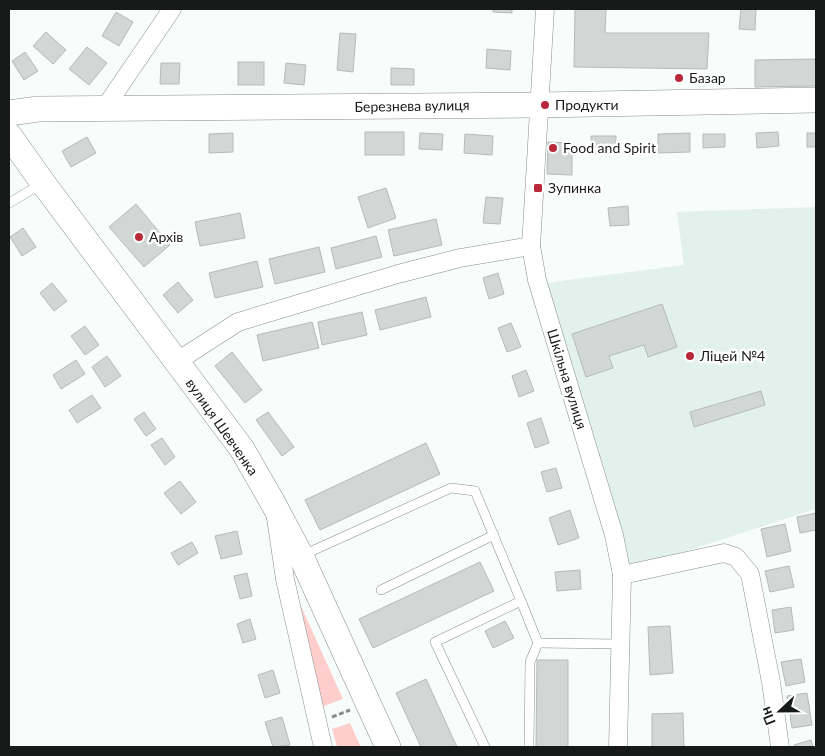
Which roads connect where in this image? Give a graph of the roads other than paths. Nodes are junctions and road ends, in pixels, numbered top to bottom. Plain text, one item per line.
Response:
1 (172, 9) edge
2 (545, 9) edge
3 (816, 100) edge
4 (538, 105) junction
5 (104, 109) junction
6 (9, 113) edge
7 (9, 135) edge
8 (43, 183) junction
9 (9, 203) edge
10 (531, 246) junction
11 (176, 362) junction
12 (274, 503) junction
13 (494, 535) junction
14 (301, 556) junction
15 (622, 574) junction
16 (381, 590) dead end
17 (521, 602) junction
18 (538, 643) junction
19 (620, 644) junction
20 (323, 747) edge
21 (388, 747) edge
22 (485, 747) edge
23 (529, 747) edge
24 (618, 747) edge
25 (780, 747) edge

1 - 5 street
2 - 4 street, Шкільна вулиця
3 - 4 main road, Березнева вулиця
4 - 5 main road, Березнева вулиця
4 - 10 street, Шкільна вулиця
5 - 6 main road, Березнева вулиця
7 - 8 main road, вулиця Шевченка
8 - 9 lane
8 - 11 main road, вулиця Шевченка
10 - 11 street
10 - 15 street, Шкільна вулиця
11 - 12 main road, вулиця Шевченка
12 - 14 main road, вулиця Шевченка
12 - 20 street
13 - 14 lane
13 - 16 lane
13 - 17 lane
14 - 21 main road, вулиця Шевченка
15 - 19 street, Шкільна вулиця
15 - 25 street
17 - 18 lane
17 - 22 lane
18 - 19 lane
18 - 23 lane
19 - 24 street, Шкільна вулиця

